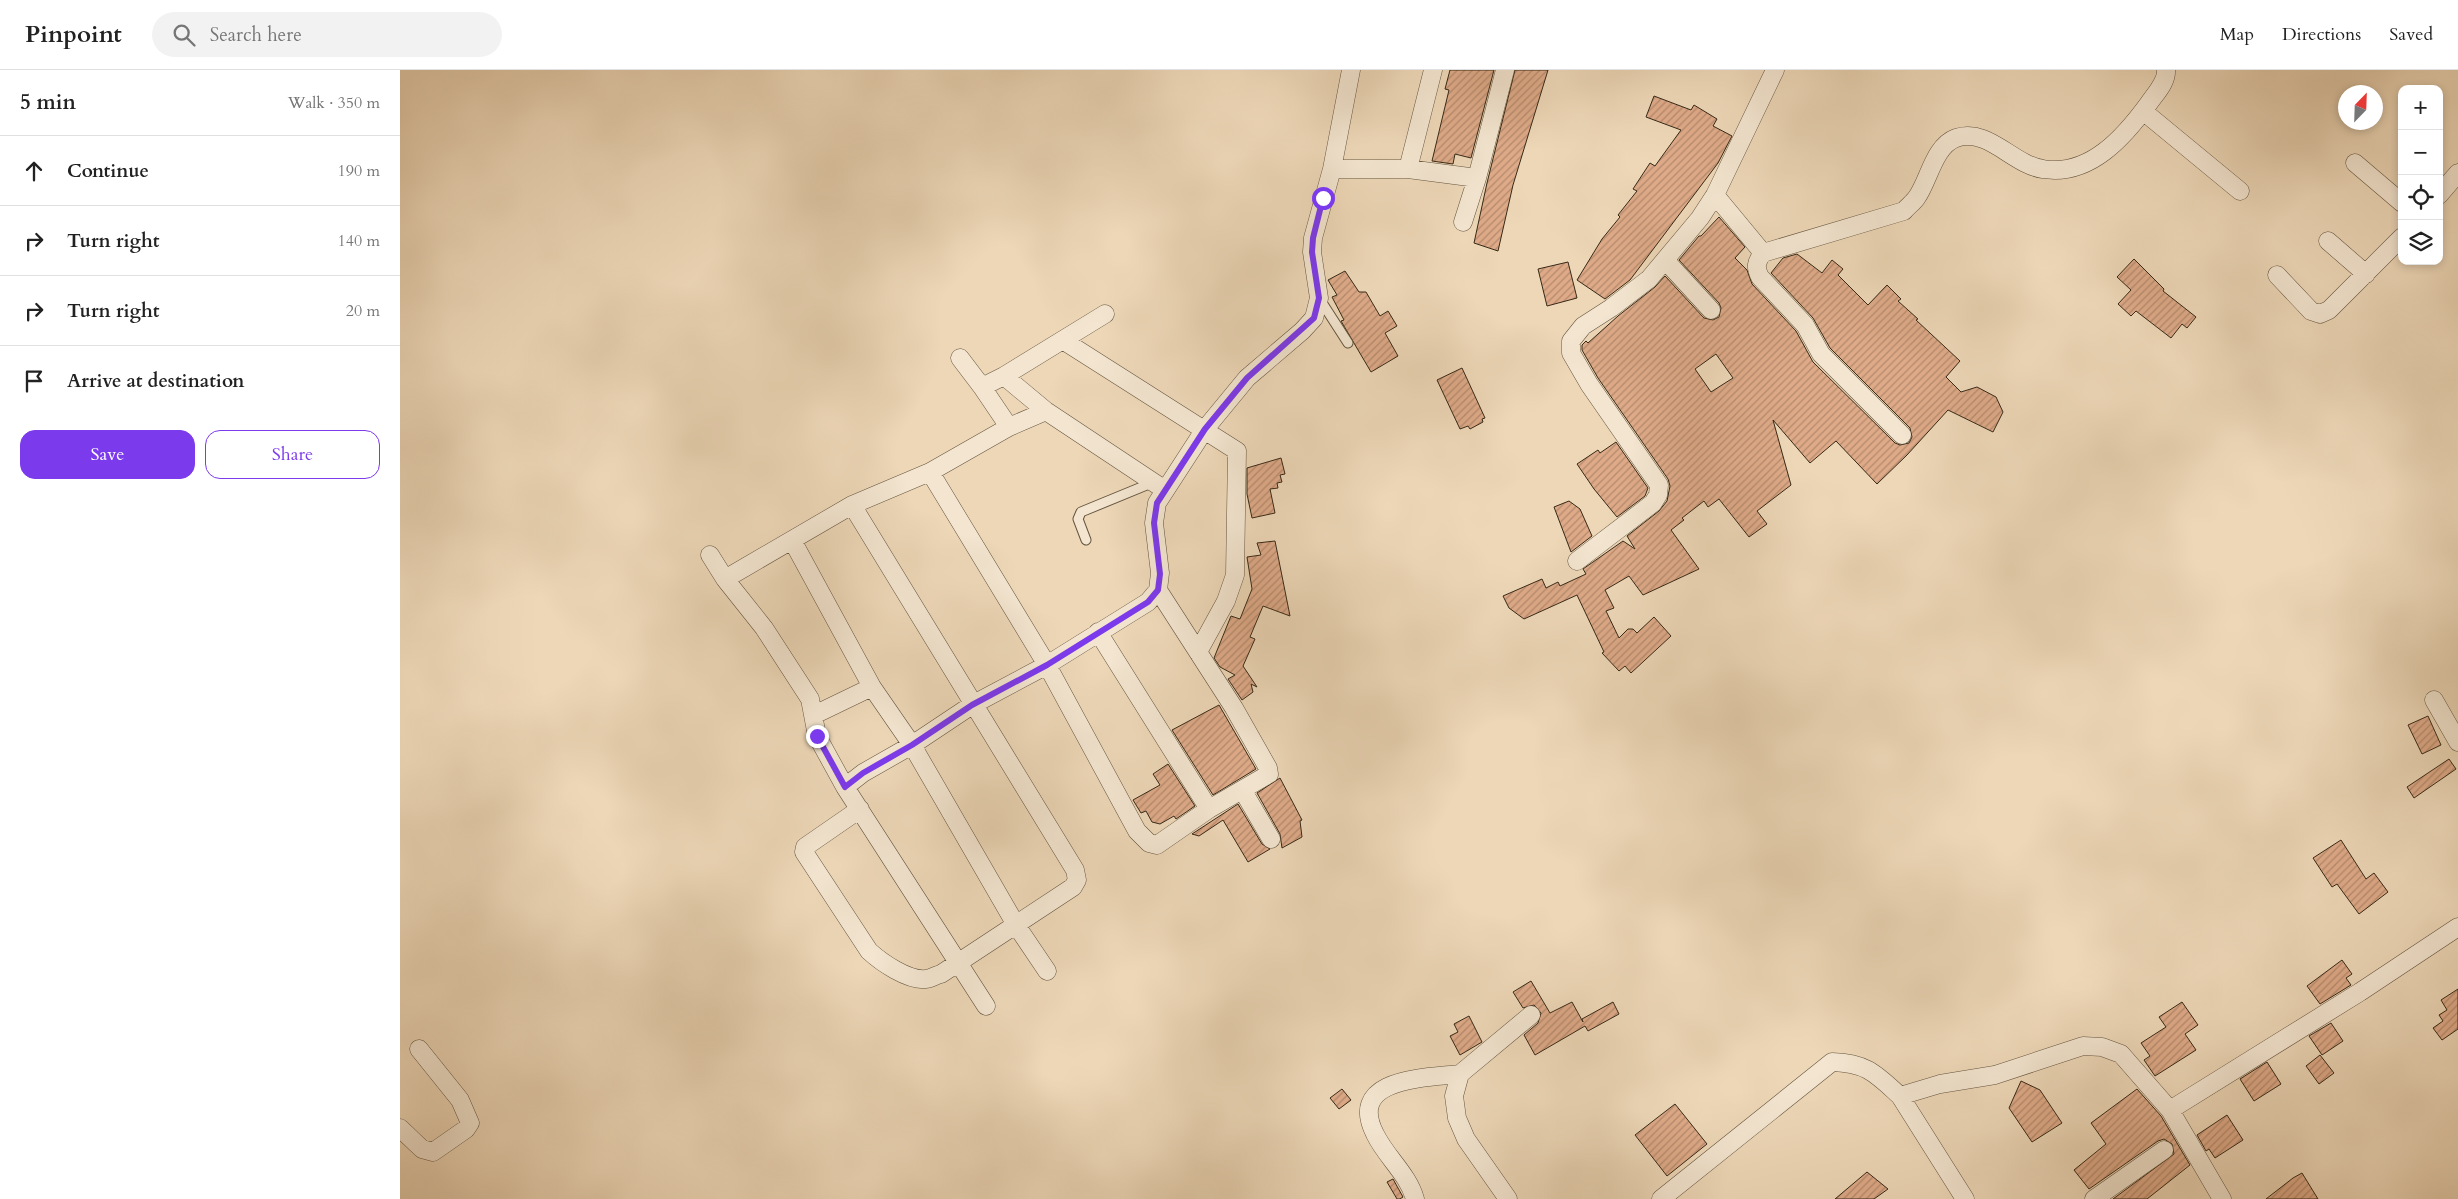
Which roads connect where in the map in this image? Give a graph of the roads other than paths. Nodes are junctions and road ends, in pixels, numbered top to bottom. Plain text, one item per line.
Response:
1 (1351, 70) edge
2 (1433, 70) edge
3 (1505, 70) edge
4 (1775, 70) edge
5 (2166, 70) edge
6 (2143, 111) junction
7 (2355, 162) dead end
8 (1332, 169) junction
9 (1408, 169) junction
10 (2458, 173) edge
11 (1477, 178) junction
12 (2443, 190) edge
13 (2240, 191) dead end
14 (1715, 195) junction
15 (2398, 200) edge
16 (1463, 222) dead end
17 (2328, 241) dead end
18 (2398, 241) edge
19 (1763, 253) junction
20 (1665, 260) junction
21 (2366, 274) junction
22 (2277, 275) dead end
23 (1319, 298) junction
24 (1711, 310) dead end
25 (1105, 314) dead end
26 (1064, 341) junction
27 (1348, 343) dead end
28 (960, 358) dead end
29 (1004, 376) junction
30 (982, 388) junction
31 (1046, 410) junction
32 (1009, 427) junction
33 (1205, 429) junction
34 (1902, 435) dead end
35 (930, 472) junction
36 (1160, 486) junction
37 (852, 505) junction
38 (792, 540) junction
39 (1086, 540) dead end
40 (710, 554) dead end
41 (1577, 561) dead end
42 (725, 578) junction
43 (1158, 590) junction
44 (1098, 632) junction
45 (1198, 652) junction
46 (1047, 665) junction
47 (872, 687) junction
48 (2434, 700) dead end
49 (972, 705) junction
50 (814, 715) junction
51 (2458, 742) edge
52 (912, 745) junction
53 (845, 787) junction
54 (1243, 791) junction
55 (860, 809) junction
56 (1209, 809) junction
57 (1271, 839) dead end
58 (1016, 926) junction
59 (2458, 927) edge
60 (957, 962) junction
61 (1047, 971) dead end
62 (986, 1006) dead end
63 (1531, 1016) dead end
64 (419, 1049) dead end
65 (1460, 1074) junction
66 (1900, 1096) junction
67 (2170, 1110) junction
68 (400, 1128) edge
69 (2164, 1150) dead end
70 (1414, 1199) edge
71 (1508, 1199) edge
72 (1661, 1199) edge
73 (1965, 1199) edge
74 (2094, 1199) edge
75 (2222, 1199) edge

1 - 8 street
2 - 9 street
3 - 11 street
4 - 14 street
5 - 6 street
6 - 13 street
6 - 19 street
7 - 15 street
8 - 9 street
8 - 23 street
9 - 11 street
10 - 12 street
11 - 16 street
14 - 19 street
14 - 20 street
17 - 21 street
18 - 21 street
19 - 34 street
20 - 24 street
20 - 41 street
21 - 22 street
23 - 27 lane
23 - 33 street
25 - 26 street
26 - 29 street
26 - 33 street
28 - 30 street
29 - 30 street
29 - 31 street
30 - 32 street
31 - 32 street
31 - 36 street
32 - 35 street
33 - 36 street
33 - 45 street
35 - 37 street
35 - 46 street
36 - 39 lane
36 - 43 street
37 - 38 street
37 - 49 street
38 - 42 street
38 - 47 street
40 - 42 street
42 - 50 street
43 - 44 street
43 - 45 street
44 - 46 street
44 - 56 street
45 - 54 street
46 - 49 street
46 - 56 street
47 - 50 street
47 - 52 street
48 - 51 street
49 - 52 street
49 - 58 street
50 - 53 street
52 - 53 street
52 - 58 street
53 - 55 street
54 - 56 street
54 - 57 street
55 - 60 street
55 - 60 street
58 - 60 street
58 - 61 street
59 - 67 street
60 - 62 street
63 - 65 street
64 - 68 street
65 - 70 street
65 - 71 street
66 - 67 street
66 - 72 street
66 - 73 street
67 - 75 street
69 - 74 street

